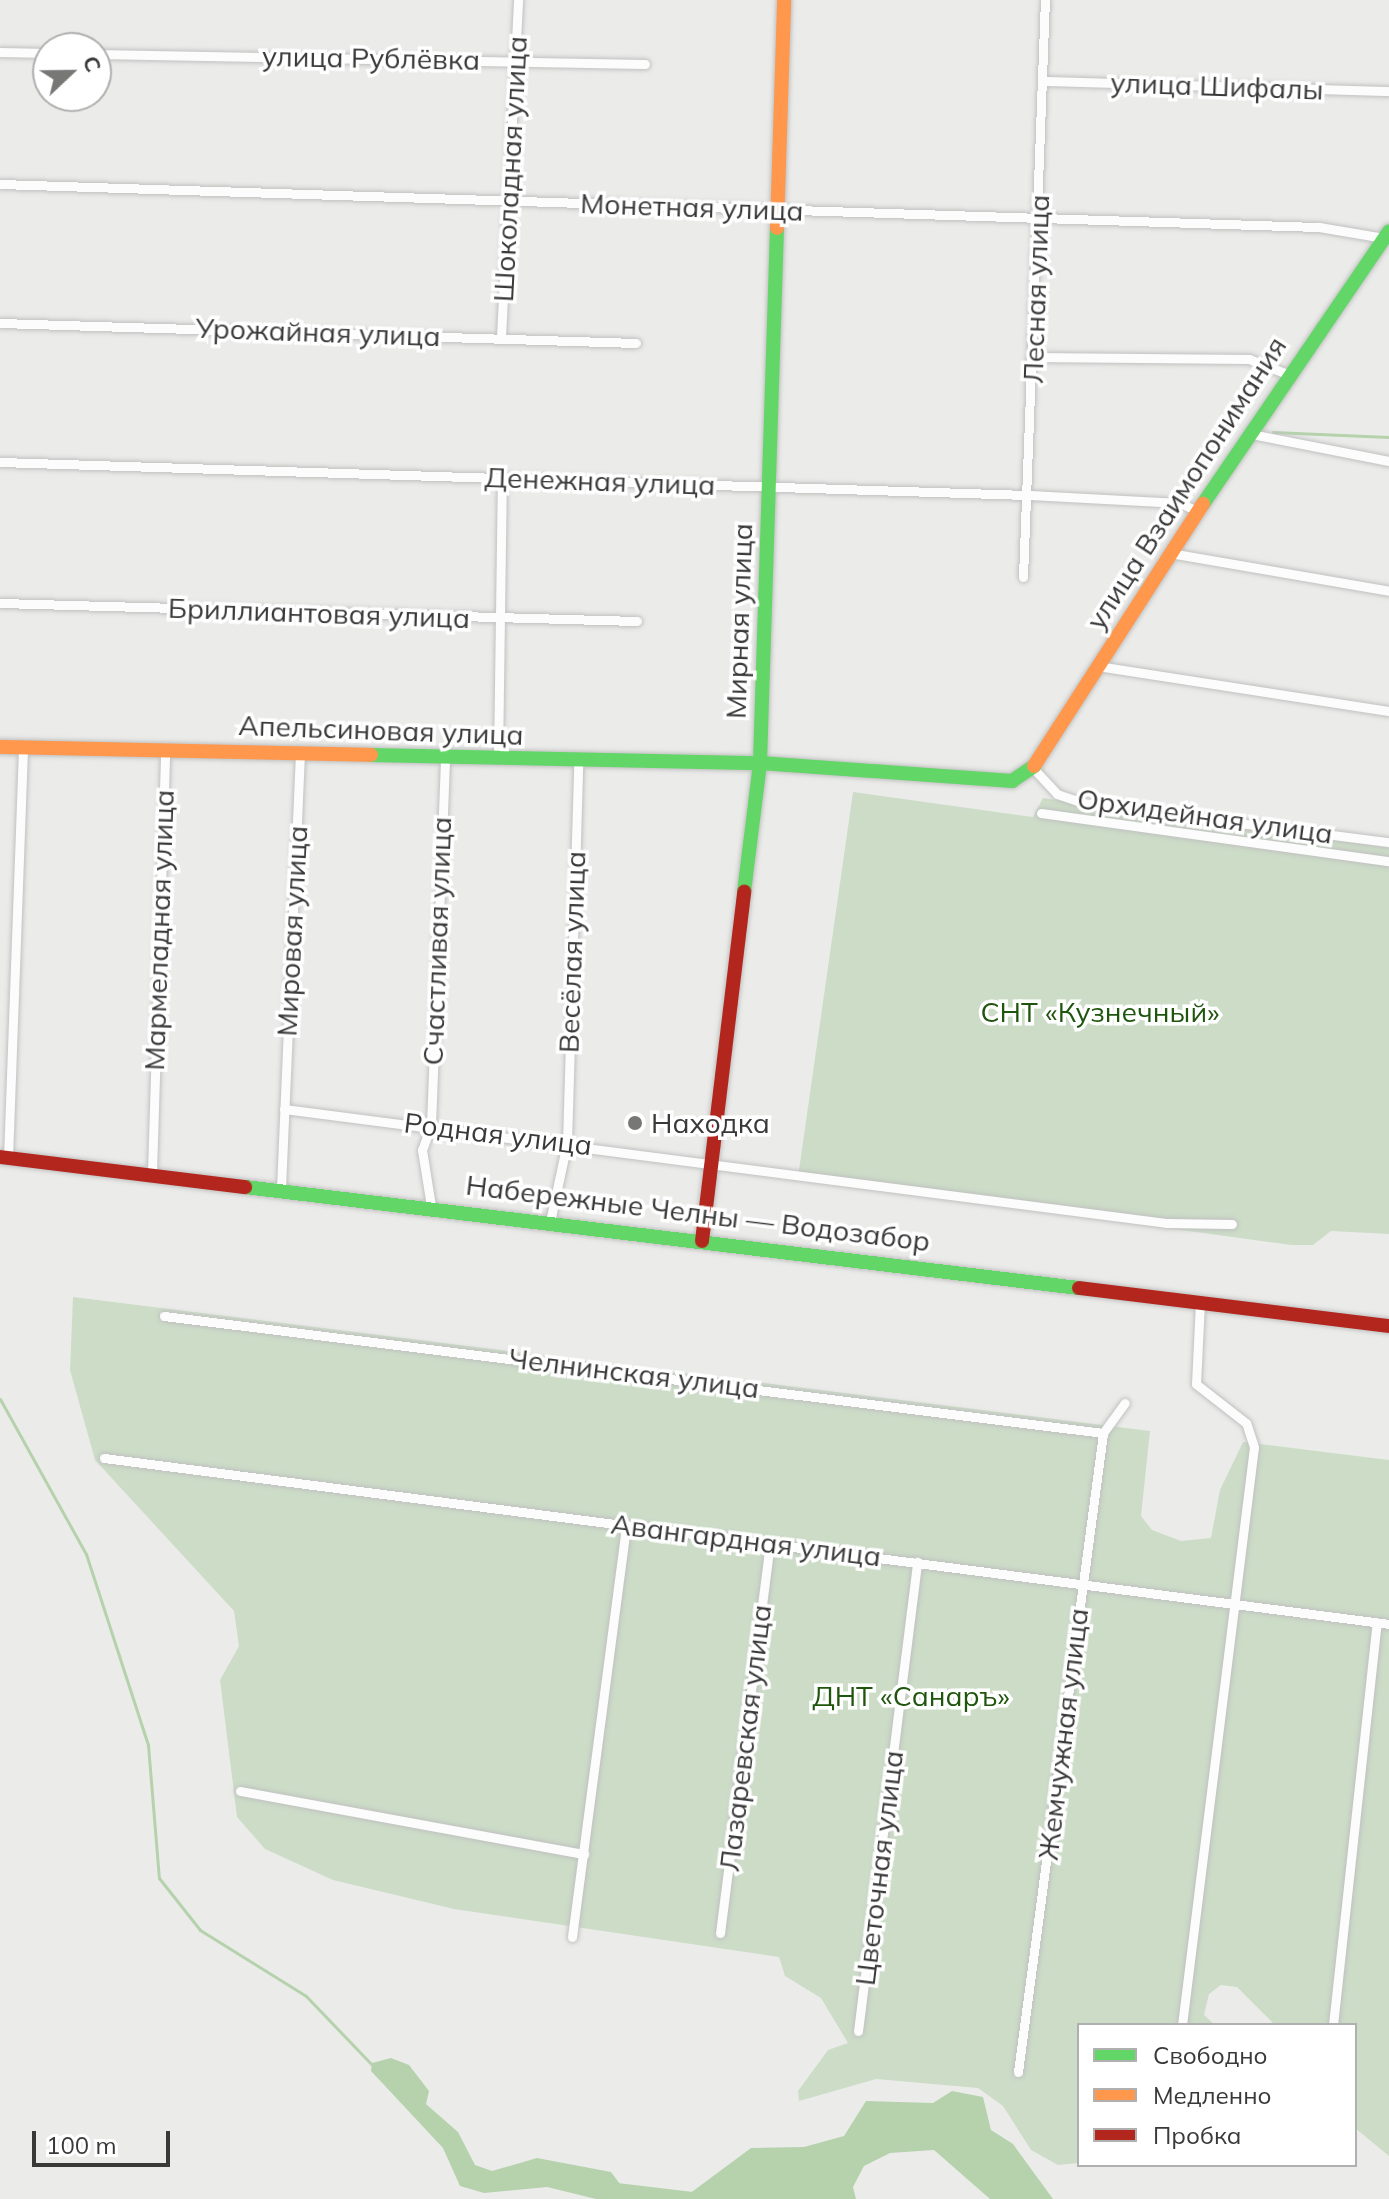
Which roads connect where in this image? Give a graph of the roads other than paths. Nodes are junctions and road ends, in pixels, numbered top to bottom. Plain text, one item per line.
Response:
1 (518, 0) edge
2 (784, 0) edge
3 (1045, 0) edge
4 (0, 52) edge
5 (32, 53) edge
6 (112, 54) edge
7 (515, 61) junction
8 (645, 64) dead end
9 (1044, 81) junction
10 (1389, 91) edge
11 (0, 184) edge
12 (509, 200) junction
13 (778, 210) junction
14 (1037, 218) junction
15 (1386, 235) edge
16 (0, 323) edge
17 (501, 337) junction
18 (636, 343) dead end
19 (1033, 357) junction
20 (1287, 374) junction
21 (1251, 434) junction
22 (1389, 461) edge
23 (0, 462) edge
24 (502, 478) junction
25 (768, 486) junction
26 (1030, 495) junction
27 (1197, 511) junction
28 (1170, 553) junction
29 (1023, 577) dead end
30 (1389, 591) edge
31 (0, 603) edge
32 (500, 620) junction
33 (637, 621) dead end
34 (1096, 666) junction
35 (1389, 711) edge
36 (0, 747) edge
37 (23, 748) junction
38 (165, 750) junction
39 (300, 753) junction
40 (445, 758) junction
41 (498, 758) junction
42 (578, 762) junction
43 (760, 763) junction
44 (1033, 768) junction
45 (1041, 813) dead end
46 (1389, 842) edge
47 (1389, 861) edge
48 (284, 1109) junction
49 (431, 1125) junction
50 (567, 1143) junction
51 (4, 1157) edge
52 (712, 1161) junction
53 (152, 1172) junction
54 (281, 1188) junction
55 (431, 1206) junction
56 (550, 1222) junction
57 (1232, 1224) dead end
58 (702, 1241) junction
59 (1200, 1302) junction
60 (164, 1316) dead end
61 (1389, 1326) edge
62 (1125, 1403) dead end
63 (1103, 1433) junction
64 (104, 1458) dead end
65 (626, 1525) junction
66 (770, 1543) junction
67 (917, 1562) junction
68 (1081, 1581) junction
69 (1235, 1599) junction
70 (1377, 1622) junction
71 (1389, 1624) edge
72 (240, 1791) dead end
73 (584, 1854) junction
74 (720, 1933) dead end
75 (572, 1937) dead end
76 (1182, 2023) edge
77 (1333, 2023) edge
78 (858, 2031) dead end
79 (1018, 2072) dead end

1 - 7 street, Шоколадная улица
2 - 13 street, Мирная улица
3 - 9 street, Лесная улица
4 - 5 street
6 - 7 street, улица Рублёвка
7 - 8 street, улица Рублёвка
7 - 12 street, Шоколадная улица
9 - 10 street, улица Шифалы
9 - 14 street, Лесная улица
11 - 12 street, Монетная улица
12 - 13 street, Монетная улица
12 - 17 street, Шоколадная улица
13 - 14 street, Монетная улица
13 - 25 street, Мирная улица
14 - 15 street, Монетная улица
14 - 19 street, Лесная улица
15 - 20 street, улица Взаимопонимания
16 - 17 street, Урожайная улица
17 - 18 street, Урожайная улица
19 - 20 street
19 - 26 street, Лесная улица
20 - 21 street, улица Взаимопонимания
21 - 22 street
21 - 27 street, улица Взаимопонимания
23 - 24 street, Денежная улица
24 - 25 street, Денежная улица
24 - 32 street
25 - 26 street, Денежная улица
25 - 43 street, Мирная улица
26 - 27 street, Денежная улица
26 - 29 street, Лесная улица
27 - 28 street, улица Взаимопонимания
28 - 30 street
28 - 34 street, улица Взаимопонимания
31 - 32 street, Бриллиантовая улица
32 - 33 street, Бриллиантовая улица
32 - 41 street
34 - 35 street
34 - 44 street, улица Взаимопонимания
36 - 37 street, Апельсиновая улица
37 - 38 street, Апельсиновая улица
37 - 51 street
38 - 39 street, Апельсиновая улица
38 - 53 street, Мармеладная улица
39 - 40 street, Апельсиновая улица
39 - 48 street, Мировая улица
40 - 41 street, Апельсиновая улица
40 - 49 street, Счастливая улица
41 - 42 street, Апельсиновая улица
42 - 43 street, Апельсиновая улица
42 - 50 street, Весёлая улица
43 - 44 street, Апельсиновая улица
43 - 52 street, Мирная улица
44 - 46 street, Орхидейная улица
45 - 47 street
48 - 49 street, Родная улица
48 - 54 street, Мировая улица
49 - 50 street, Родная улица
49 - 55 street, Счастливая улица
50 - 52 street, Родная улица
50 - 56 street, Весёлая улица
51 - 53 street, Набережные Челны — Водозабор
52 - 57 street, Родная улица
52 - 58 street, Мирная улица
53 - 54 street, Набережные Челны — Водозабор
54 - 55 street, Набережные Челны — Водозабор
55 - 56 street, Набережные Челны — Водозабор
56 - 58 street, Набережные Челны — Водозабор
58 - 59 street, Набережные Челны — Водозабор
59 - 61 street, Набережные Челны — Водозабор
59 - 69 street
60 - 63 street, Челнинская улица
62 - 63 street, Жемчужная улица
63 - 68 street, Жемчужная улица
64 - 65 street, Авангардная улица
65 - 66 street, Авангардная улица
65 - 73 street
66 - 67 street, Авангардная улица
66 - 74 street, Лазаревская улица
67 - 68 street, Авангардная улица
67 - 78 street, Цветочная улица
68 - 69 street, Авангардная улица
68 - 79 street, Жемчужная улица
69 - 70 street, Авангардная улица
69 - 76 street
70 - 71 street, Авангардная улица
70 - 77 street
72 - 73 street
73 - 75 street

